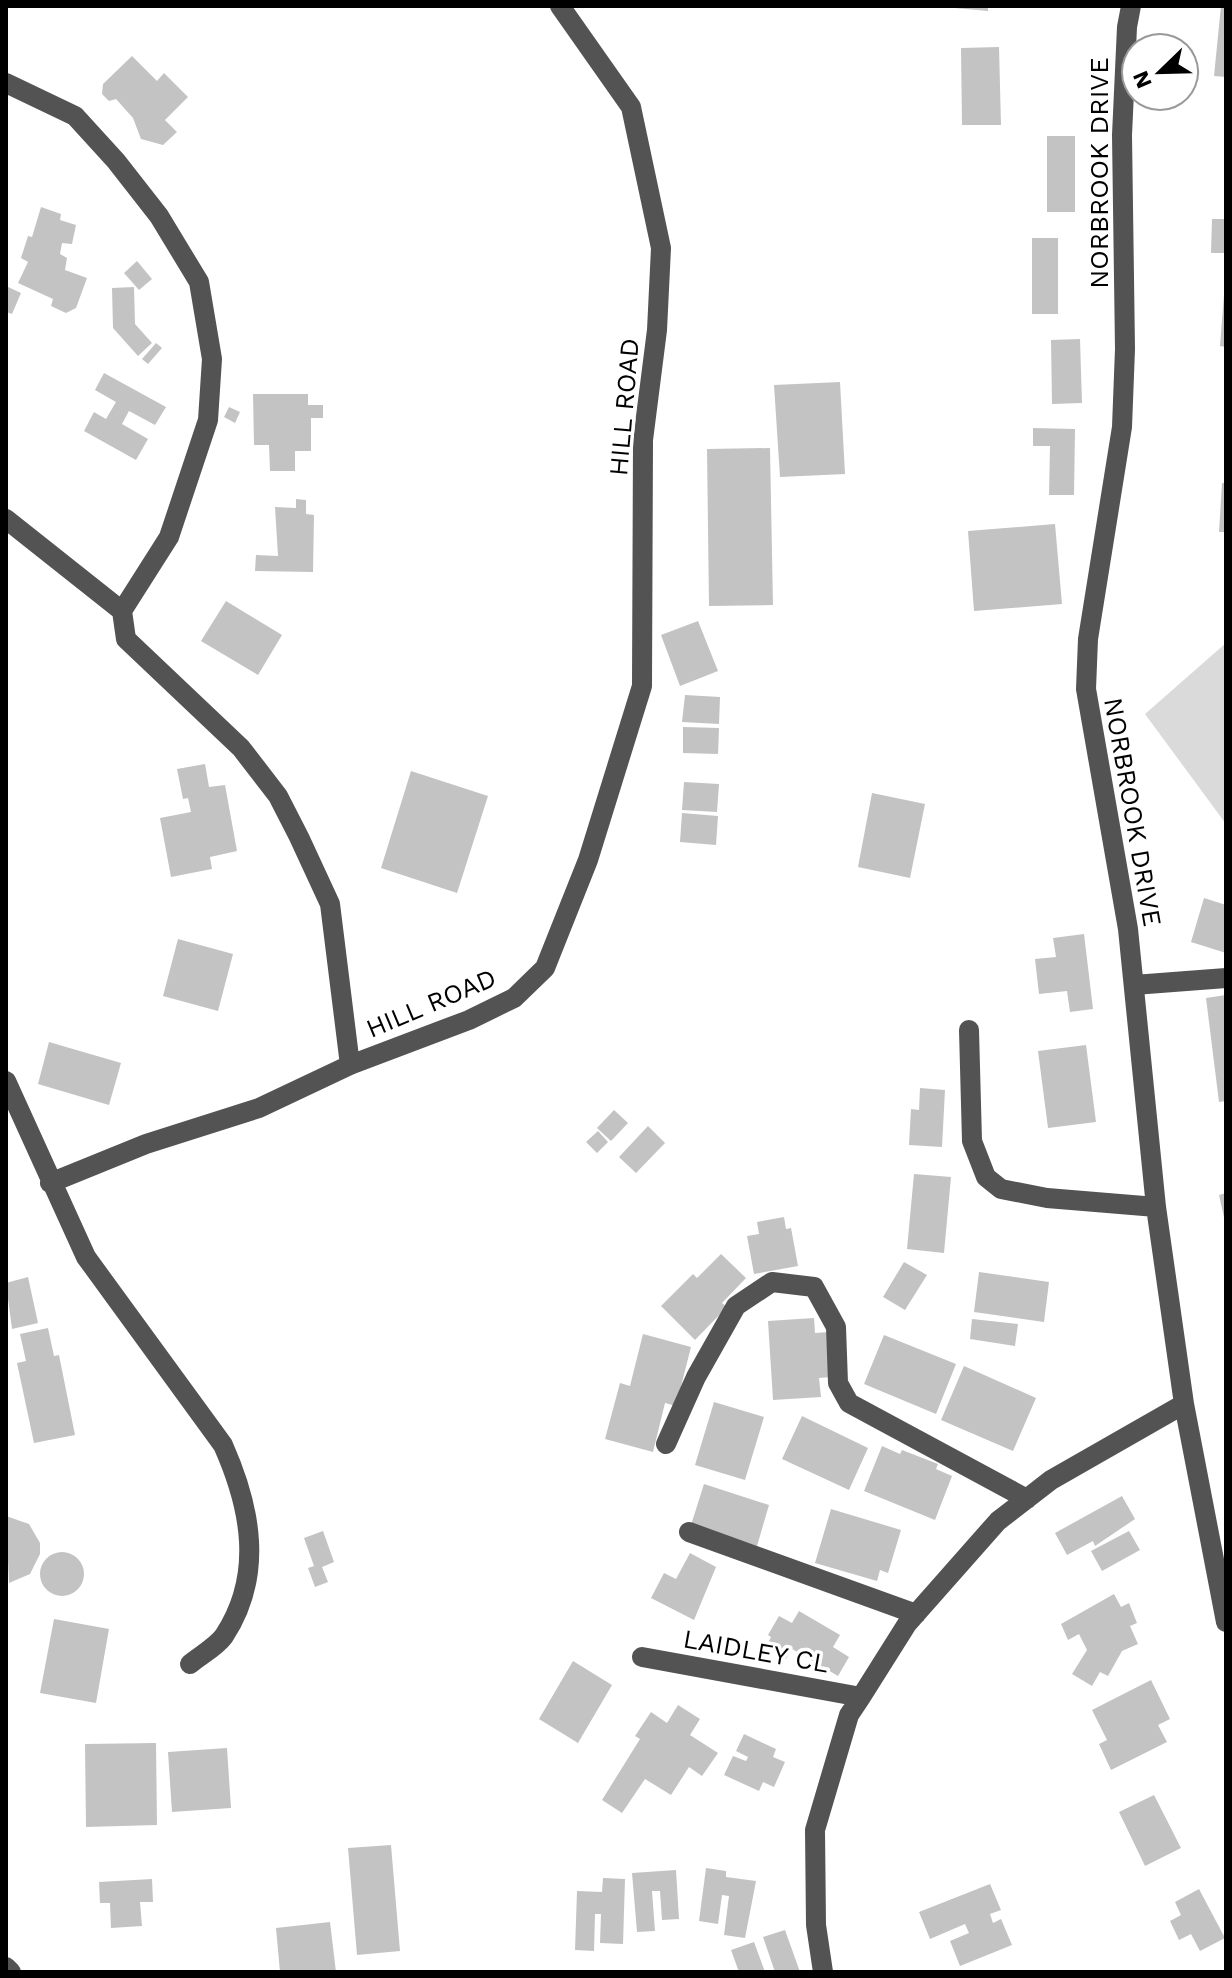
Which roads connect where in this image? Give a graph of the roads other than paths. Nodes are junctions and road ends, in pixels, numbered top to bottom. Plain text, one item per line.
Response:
1 (560, 6) edge
2 (1131, 6) edge
3 (6, 83) edge
4 (6, 519) edge
5 (122, 611) junction
6 (1226, 978) edge
7 (1134, 985) junction
8 (969, 1030) dead end
9 (350, 1065) junction
10 (6, 1081) edge
11 (50, 1183) junction
12 (1156, 1207) junction
13 (1184, 1404) junction
14 (666, 1444) dead end
15 (1027, 1499) junction
16 (689, 1532) dead end
17 (916, 1614) junction
18 (1226, 1622) edge
19 (642, 1657) dead end
20 (190, 1664) dead end
21 (861, 1697) junction
22 (6, 1967) edge
23 (11, 1972) edge
24 (823, 1972) edge

1 - 9 street, HILL ROAD
2 - 7 street, NORBROOK DRIVE
3 - 5 street
4 - 5 street
5 - 9 street
6 - 7 street
7 - 12 street, NORBROOK DRIVE
8 - 12 street
9 - 11 street, HILL ROAD
10 - 11 street
11 - 20 street
12 - 13 street, NORBROOK DRIVE
13 - 15 street
13 - 18 street, NORBROOK DRIVE
14 - 15 street
15 - 17 street
16 - 17 street
17 - 21 street
19 - 21 street, LAIDLEY CL
21 - 24 street
22 - 23 street

